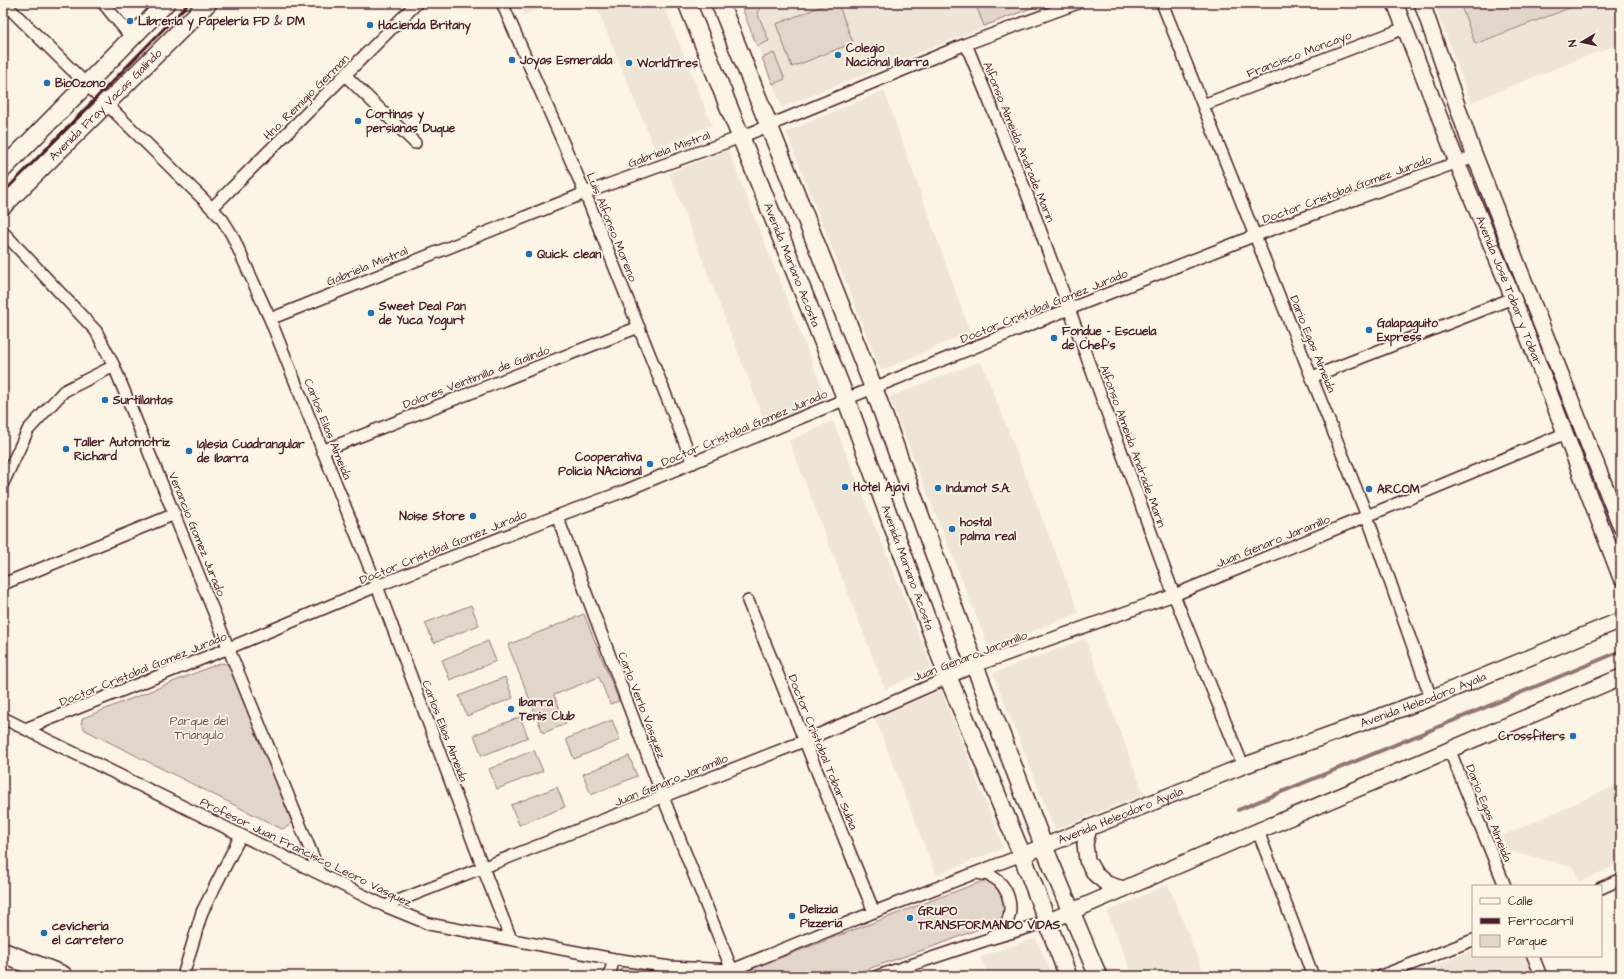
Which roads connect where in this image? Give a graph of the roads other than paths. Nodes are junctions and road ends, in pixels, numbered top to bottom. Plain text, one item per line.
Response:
1 (103, 3) edge
2 (166, 3) edge
3 (417, 3) edge
4 (502, 3) edge
5 (687, 3) edge
6 (720, 3) edge
7 (1078, 3) edge
8 (1162, 3) edge
9 (1396, 3) edge
10 (1422, 3) edge
11 (206, 4) edge
12 (5, 8) edge
13 (1405, 28) junction
14 (131, 38) junction
15 (966, 44) junction
16 (346, 76) junction
17 (86, 83) junction
18 (106, 104) junction
19 (1202, 105) junction
20 (770, 126) junction
21 (741, 137) junction
22 (415, 143) dead end
23 (1475, 156) junction
24 (1457, 162) junction
25 (3, 169) edge
26 (585, 193) junction
27 (3, 206) edge
28 (212, 208) junction
29 (3, 232) edge
30 (1256, 236) junction
31 (1513, 298) junction
32 (1069, 309) junction
33 (270, 319) junction
34 (639, 327) junction
35 (114, 366) junction
36 (1312, 377) junction
37 (874, 388) junction
38 (846, 399) junction
39 (1566, 433) junction
40 (322, 451) junction
41 (693, 463) junction
42 (3, 483) edge
43 (175, 514) junction
44 (557, 516) junction
45 (1368, 516) junction
46 (1621, 527) edge
47 (1621, 578) edge
48 (3, 584) edge
49 (377, 586) junction
50 (1174, 595) junction
51 (748, 601) dead end
52 (1621, 620) edge
53 (229, 648) junction
54 (975, 666) junction
55 (948, 677) junction
56 (1621, 677) edge
57 (1431, 698) junction
58 (3, 718) edge
59 (25, 729) junction
60 (804, 741) junction
61 (1449, 749) junction
62 (1243, 766) junction
63 (663, 797) junction
64 (1089, 828) junction
65 (1258, 831) junction
66 (241, 835) junction
67 (1044, 847) junction
68 (1022, 855) junction
69 (482, 868) junction
70 (975, 873) junction
71 (320, 874) junction
72 (1621, 879) edge
73 (1505, 885) edge
74 (1602, 888) edge
75 (1123, 889) junction
76 (385, 906) junction
77 (874, 912) junction
78 (1072, 912) junction
79 (1047, 922) junction
80 (511, 939) junction
81 (986, 940) junction
82 (1472, 940) edge
83 (3, 953) edge
84 (1533, 957) edge
85 (614, 959) junction
86 (732, 970) junction
87 (897, 973) edge
88 (62, 976) edge
89 (183, 976) edge
90 (609, 976) edge
91 (878, 976) edge
92 (1068, 976) edge
93 (1098, 976) edge
94 (1312, 976) edge
95 (1381, 976) edge
96 (1541, 976) edge

1 - 14 street
2 - 14 main road
3 - 16 street, Hno. Remigio German
4 - 26 street, Luis Alfonso Moreno
5 - 21 main road, Avenida Mariano Acosta
6 - 20 main road
7 - 15 street, Gabriela Mistral
8 - 19 street, Dario Egas Almeida
9 - 13 main road, Avenida José Tobar y Tobar
10 - 23 main road, Avenida José Tobar y Tobar
11 - 18 main road, Avenida Fray Vacas Galindo
12 - 17 street, Carlos Elias Almeida
13 - 19 street, Francisco Moncayo
13 - 24 main road, Avenida José Tobar y Tobar
14 - 17 main road
15 - 20 street, Gabriela Mistral
15 - 32 street, Alfonso Almeida Andrade Marin
16 - 22 street
16 - 28 street, Hno. Remigio German
17 - 18 street, Carlos Elias Almeida
17 - 25 main road
18 - 27 main road, Avenida Fray Vacas Galindo
18 - 28 street, Carlos Elias Almeida
19 - 30 street, Dario Egas Almeida
20 - 21 street, Gabriela Mistral
20 - 37 main road
21 - 26 street, Gabriela Mistral
21 - 38 main road, Avenida Mariano Acosta
23 - 24 street, Doctor Cristobal Gomez Jurado
23 - 46 main road, Avenida José Tobar y Tobar
24 - 30 street, Doctor Cristobal Gomez Jurado
24 - 31 main road, Avenida José Tobar y Tobar
26 - 33 street, Gabriela Mistral
26 - 34 street, Luis Alfonso Moreno
28 - 33 street, Carlos Elias Almeida
29 - 35 street, Venancio Gomez Jurado
30 - 32 street, Doctor Cristobal Gomez Jurado
30 - 36 street, Dario Egas Almeida
31 - 36 street
31 - 39 main road, Avenida José Tobar y Tobar
32 - 37 street, Doctor Cristobal Gomez Jurado
32 - 50 street, Alfonso Almeida Andrade Marin
33 - 40 street, Carlos Elias Almeida
34 - 40 street, Dolores Veintimilla de Galindo
34 - 41 street, Luis Alfonso Moreno
35 - 42 street
35 - 43 street, Venancio Gomez Jurado
36 - 45 street, Dario Egas Almeida
37 - 38 street, Doctor Cristobal Gomez Jurado
37 - 54 main road
38 - 41 street, Doctor Cristobal Gomez Jurado
38 - 55 main road, Avenida Mariano Acosta
39 - 45 street, Juan Genaro Jaramillo
39 - 47 main road, Avenida José Tobar y Tobar
40 - 49 street, Carlos Elias Almeida
41 - 44 street, Doctor Cristobal Gomez Jurado
43 - 48 street
43 - 53 street, Venancio Gomez Jurado
44 - 49 street, Doctor Cristobal Gomez Jurado
44 - 63 street, Carlo Verlo Vasquez
45 - 50 street, Juan Genaro Jaramillo
45 - 57 street, Dario Egas Almeida
49 - 53 street, Doctor Cristobal Gomez Jurado
49 - 69 street, Carlos Elias Almeida
50 - 54 street, Juan Genaro Jaramillo
50 - 62 street, Alfonso Almeida Andrade Marin
51 - 60 street, Doctor Cristobal Tobar Subia
52 - 57 main road, Avenida Heleodoro Ayala
53 - 59 street, Doctor Cristobal Gomez Jurado
53 - 71 street, Venancio Gomez Jurado
54 - 55 street, Juan Genaro Jaramillo
54 - 67 main road
55 - 60 street, Juan Genaro Jaramillo
55 - 68 main road, Avenida Mariano Acosta
56 - 61 main road
57 - 62 main road, Avenida Heleodoro Ayala
58 - 59 street, Profesor Juan Francisco Leoro Vasquez
59 - 66 street, Profesor Juan Francisco Leoro Vasquez
60 - 63 street, Juan Genaro Jaramillo
60 - 77 street, Doctor Cristobal Tobar Subia
61 - 65 main road
61 - 73 street, Dario Egas Almeida
62 - 64 main road, Avenida Heleodoro Ayala
63 - 69 street, Juan Genaro Jaramillo
63 - 86 street, Carlo Verlo Vasquez
64 - 67 main road, Avenida Heleodoro Ayala
64 - 75 main road
65 - 75 main road
65 - 94 street
66 - 71 street, Profesor Juan Francisco Leoro Vasquez
66 - 89 street
67 - 68 main road, Avenida Heleodoro Ayala
67 - 78 main road
68 - 70 street, Avenida Heleodoro Ayala
68 - 79 main road, Avenida Mariano Acosta
69 - 76 street, Juan Genaro Jaramillo
69 - 80 street, Carlos Elias Almeida
70 - 77 street, Avenida Heleodoro Ayala
70 - 81 street
71 - 76 street, Profesor Juan Francisco Leoro Vasquez
72 - 74 street
75 - 78 main road
76 - 80 street, Profesor Juan Francisco Leoro Vasquez
77 - 86 street, Avenida Heleodoro Ayala
78 - 79 main road
78 - 93 main road
79 - 81 street
79 - 92 main road, Avenida Mariano Acosta
80 - 85 street, Profesor Juan Francisco Leoro Vasquez
81 - 87 street
82 - 95 street
83 - 88 highway
84 - 96 street
85 - 86 street, Avenida Heleodoro Ayala
85 - 90 street
87 - 91 street

